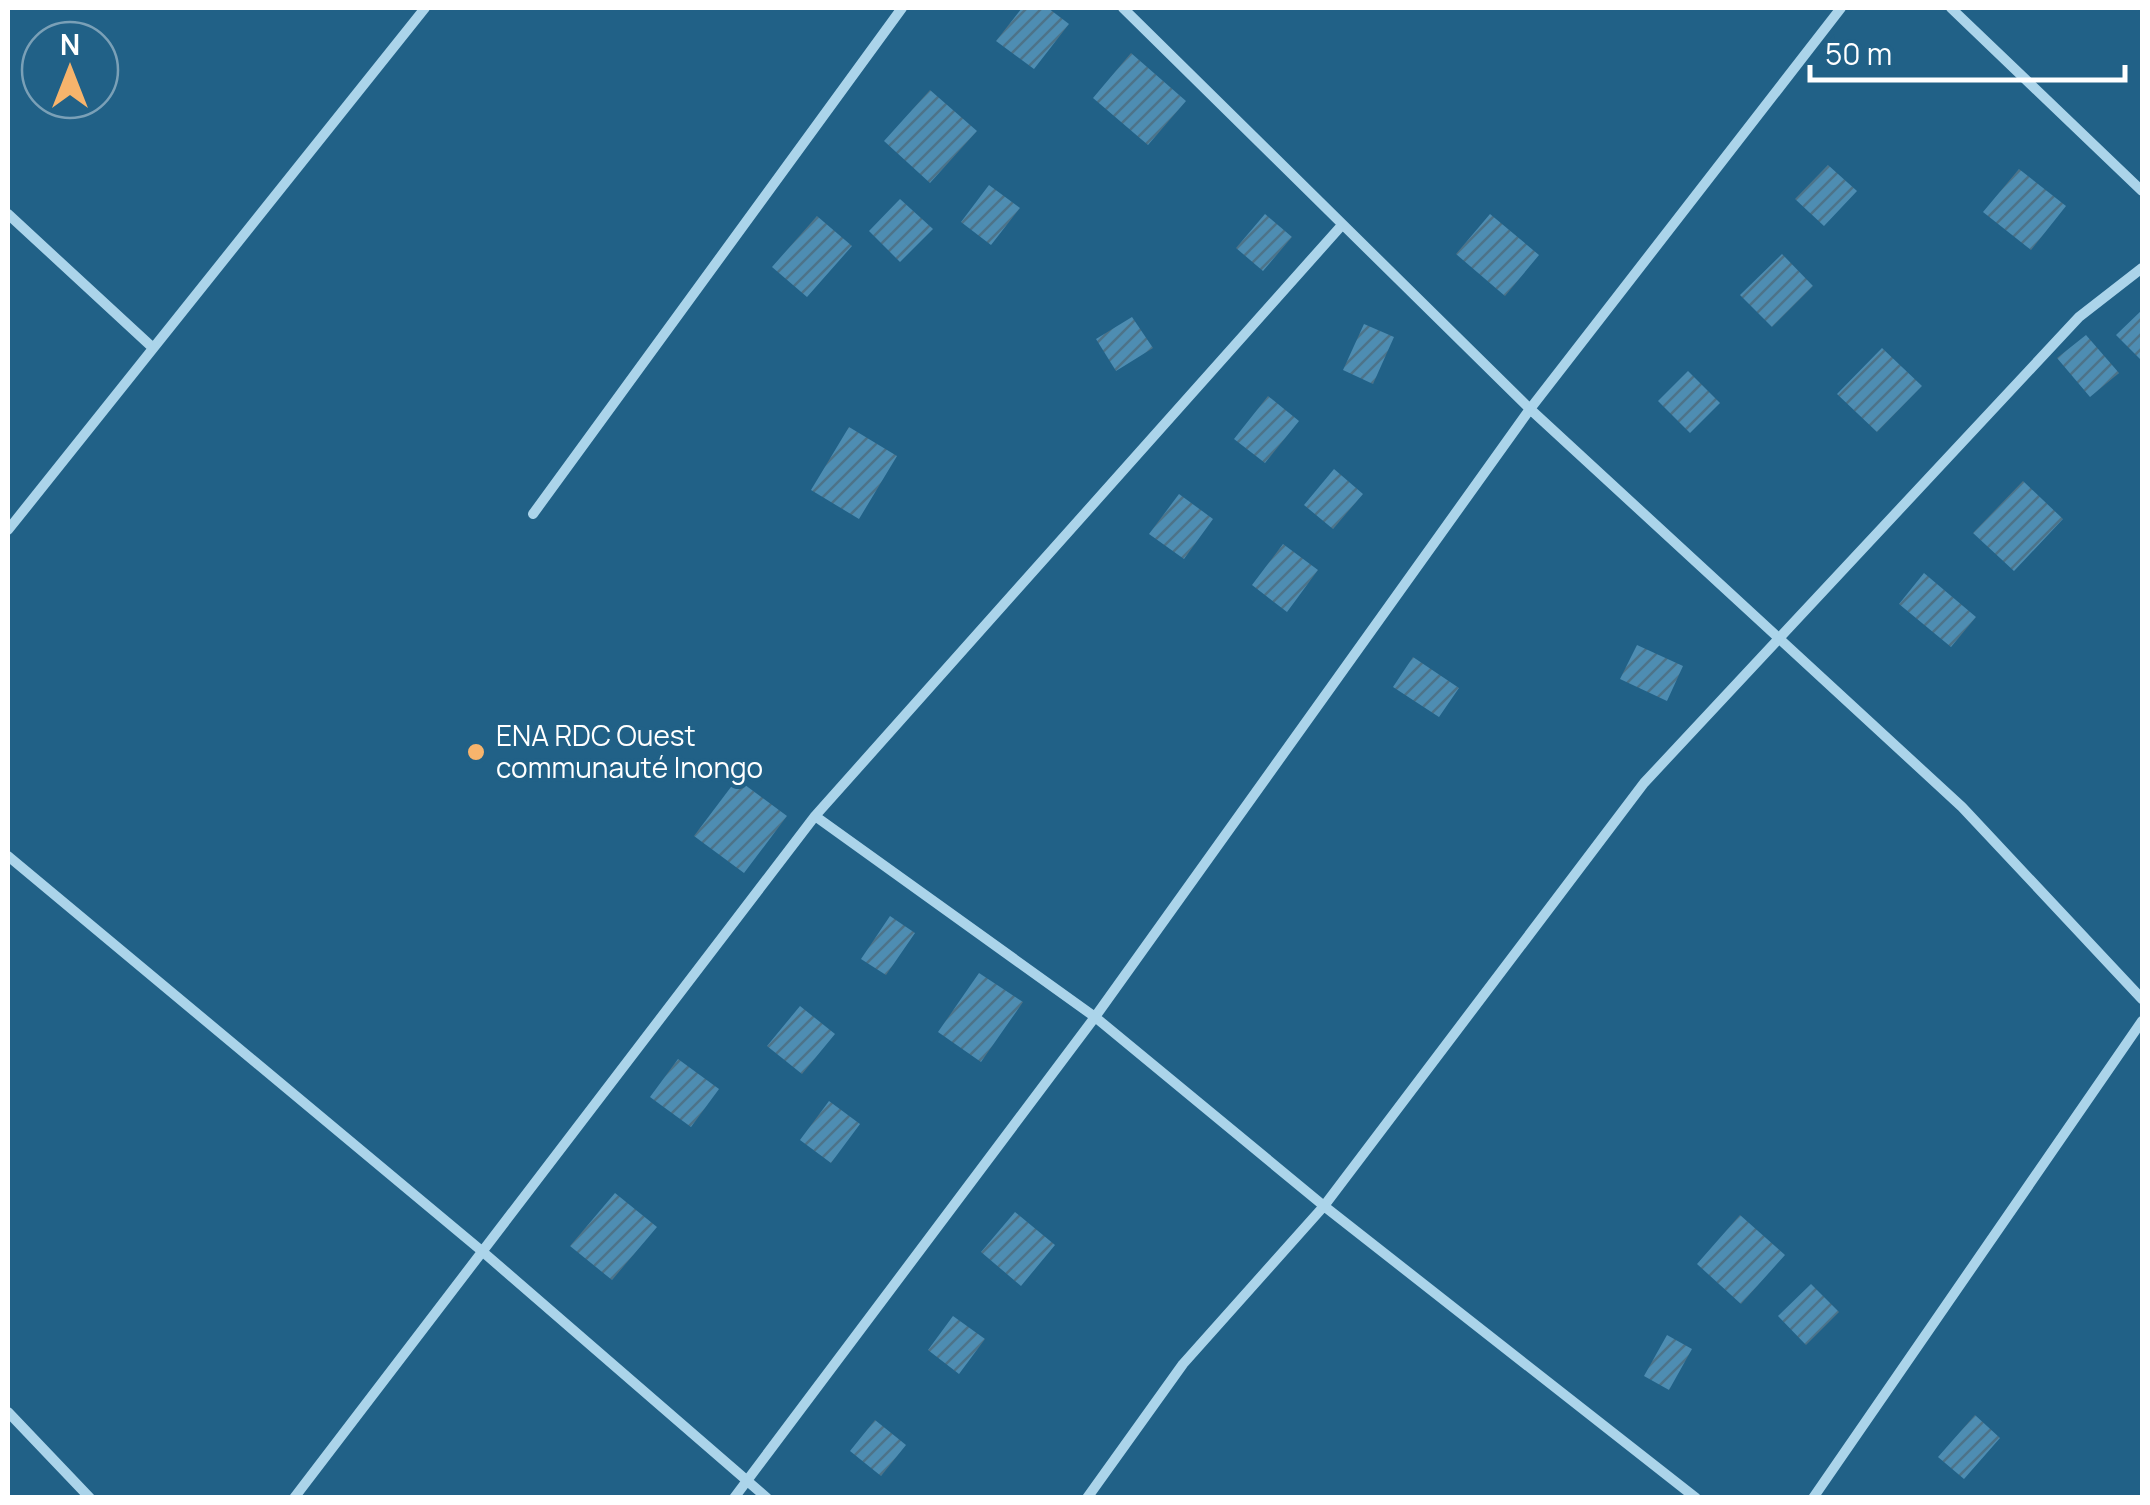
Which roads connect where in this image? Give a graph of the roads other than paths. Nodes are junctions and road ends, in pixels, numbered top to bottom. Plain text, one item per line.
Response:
1 (425, 8) edge
2 (902, 8) edge
3 (1123, 8) edge
4 (1841, 8) edge
5 (1952, 8) edge
6 (2142, 191) edge
7 (8, 214) edge
8 (1342, 225) junction
9 (2142, 268) edge
10 (152, 347) junction
11 (1530, 409) junction
12 (533, 514) dead end
13 (8, 530) edge
14 (1780, 640) junction
15 (815, 816) junction
16 (8, 856) edge
17 (2142, 999) edge
18 (1094, 1017) junction
19 (2142, 1022) edge
20 (1324, 1206) junction
21 (483, 1252) junction
22 (8, 1412) edge
23 (747, 1481) junction
24 (90, 1498) edge
25 (294, 1498) edge
26 (734, 1498) edge
27 (767, 1498) edge
28 (1087, 1498) edge
29 (1696, 1498) edge
30 (1813, 1498) edge

1 - 10 street
2 - 12 street
3 - 8 street
4 - 11 street
5 - 6 street
7 - 10 street
8 - 11 street
8 - 15 street
9 - 14 street
10 - 13 street
11 - 14 street
11 - 18 street
14 - 17 street
14 - 20 street
15 - 18 street
15 - 21 street
16 - 21 street
18 - 20 street
18 - 23 street
19 - 30 street
20 - 28 street
20 - 29 street
21 - 23 street
21 - 25 street
22 - 24 street
23 - 26 street
23 - 27 street

